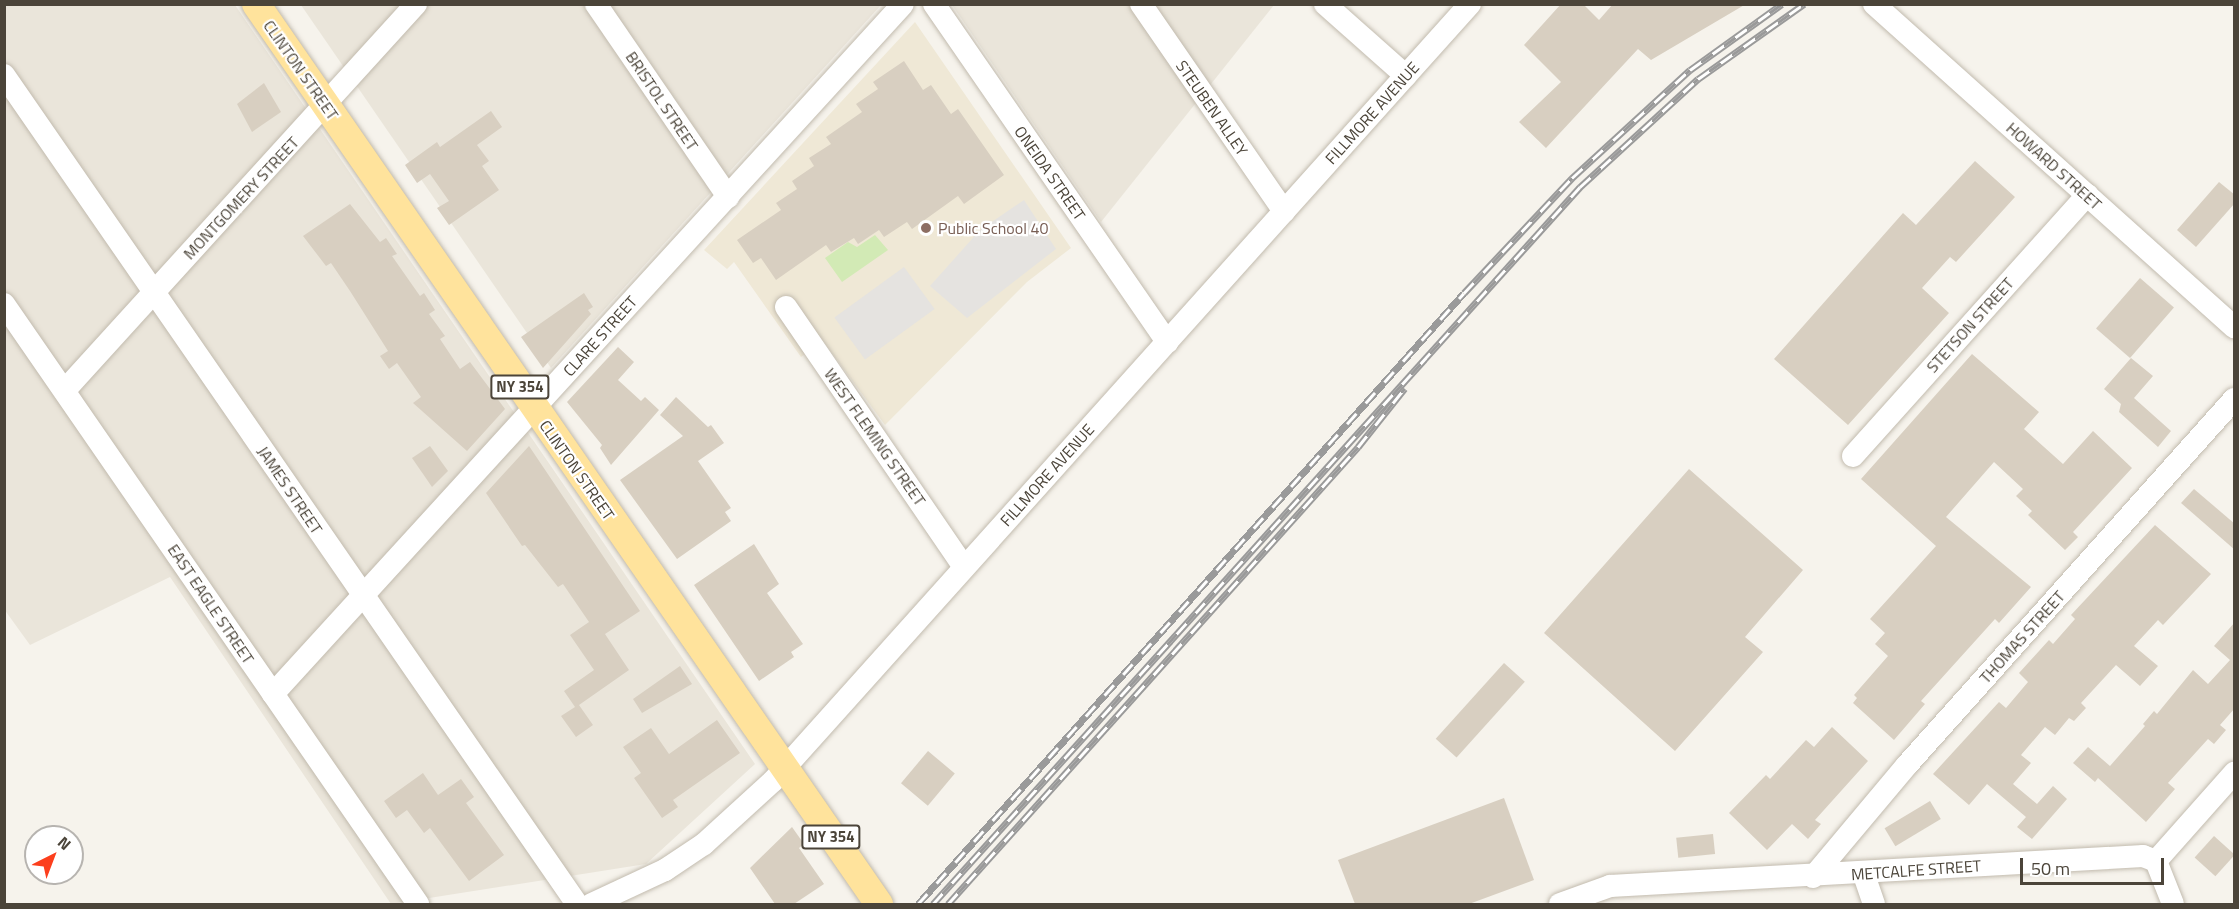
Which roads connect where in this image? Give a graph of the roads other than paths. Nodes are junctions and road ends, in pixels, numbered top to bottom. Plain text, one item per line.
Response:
1 (256, 4) edge
2 (416, 4) edge
3 (596, 4) edge
4 (903, 4) edge
5 (934, 4) edge
6 (1141, 4) edge
7 (1325, 4) edge
8 (1470, 4) edge
9 (1874, 4) edge
10 (4, 75) edge
11 (1406, 76) junction
12 (326, 106) junction
13 (2087, 195) junction
14 (728, 197) junction
15 (1284, 211) junction
16 (154, 292) junction
17 (4, 304) edge
18 (786, 307) dead end
19 (2235, 327) edge
20 (1167, 342) junction
21 (65, 390) junction
22 (2235, 399) edge
23 (534, 408) junction
24 (1852, 456) dead end
25 (964, 567) junction
26 (363, 596) junction
27 (273, 694) junction
28 (783, 769) junction
29 (2235, 773) edge
30 (2156, 861) junction
31 (1864, 875) junction
32 (1813, 877) junction
33 (1623, 895) edge
34 (418, 904) edge
35 (577, 904) edge
36 (592, 904) edge
37 (879, 904) edge
38 (1560, 904) edge
39 (1875, 904) edge
40 (2174, 904) edge

1 - 12 main road, CLINTON STREET / NY 354
2 - 12 street, MONTGOMERY STREET
3 - 14 street, BRISTOL STREET
4 - 14 street, CLARE STREET
5 - 20 street, ONEIDA STREET
6 - 15 street, STEUBEN ALLEY
7 - 11 street
8 - 11 street, FILLMORE AVENUE
9 - 13 street, HOWARD STREET
10 - 16 street, JAMES STREET
11 - 15 street, FILLMORE AVENUE
12 - 16 street, MONTGOMERY STREET
12 - 23 main road, CLINTON STREET / NY 354
13 - 19 street, HOWARD STREET
13 - 24 street, STETSON STREET
14 - 23 street, CLARE STREET
15 - 20 street, FILLMORE AVENUE
16 - 21 street, MONTGOMERY STREET
16 - 26 street, JAMES STREET
17 - 21 street, EAST EAGLE STREET
18 - 25 street, WEST FLEMING STREET
20 - 25 street, FILLMORE AVENUE
21 - 27 street, EAST EAGLE STREET
22 - 32 street, THOMAS STREET
23 - 26 street, CLARE STREET
23 - 28 main road, CLINTON STREET / NY 354
25 - 28 street, FILLMORE AVENUE
26 - 27 street, CLARE STREET
26 - 35 street, JAMES STREET
27 - 34 street, EAST EAGLE STREET
28 - 36 street, FILLMORE AVENUE
28 - 37 main road, CLINTON STREET / NY 354
29 - 30 street
30 - 31 street, METCALFE STREET
30 - 40 street
31 - 32 street, METCALFE STREET
31 - 39 street
32 - 33 street, METCALFE STREET
33 - 38 street, METCALFE STREET

